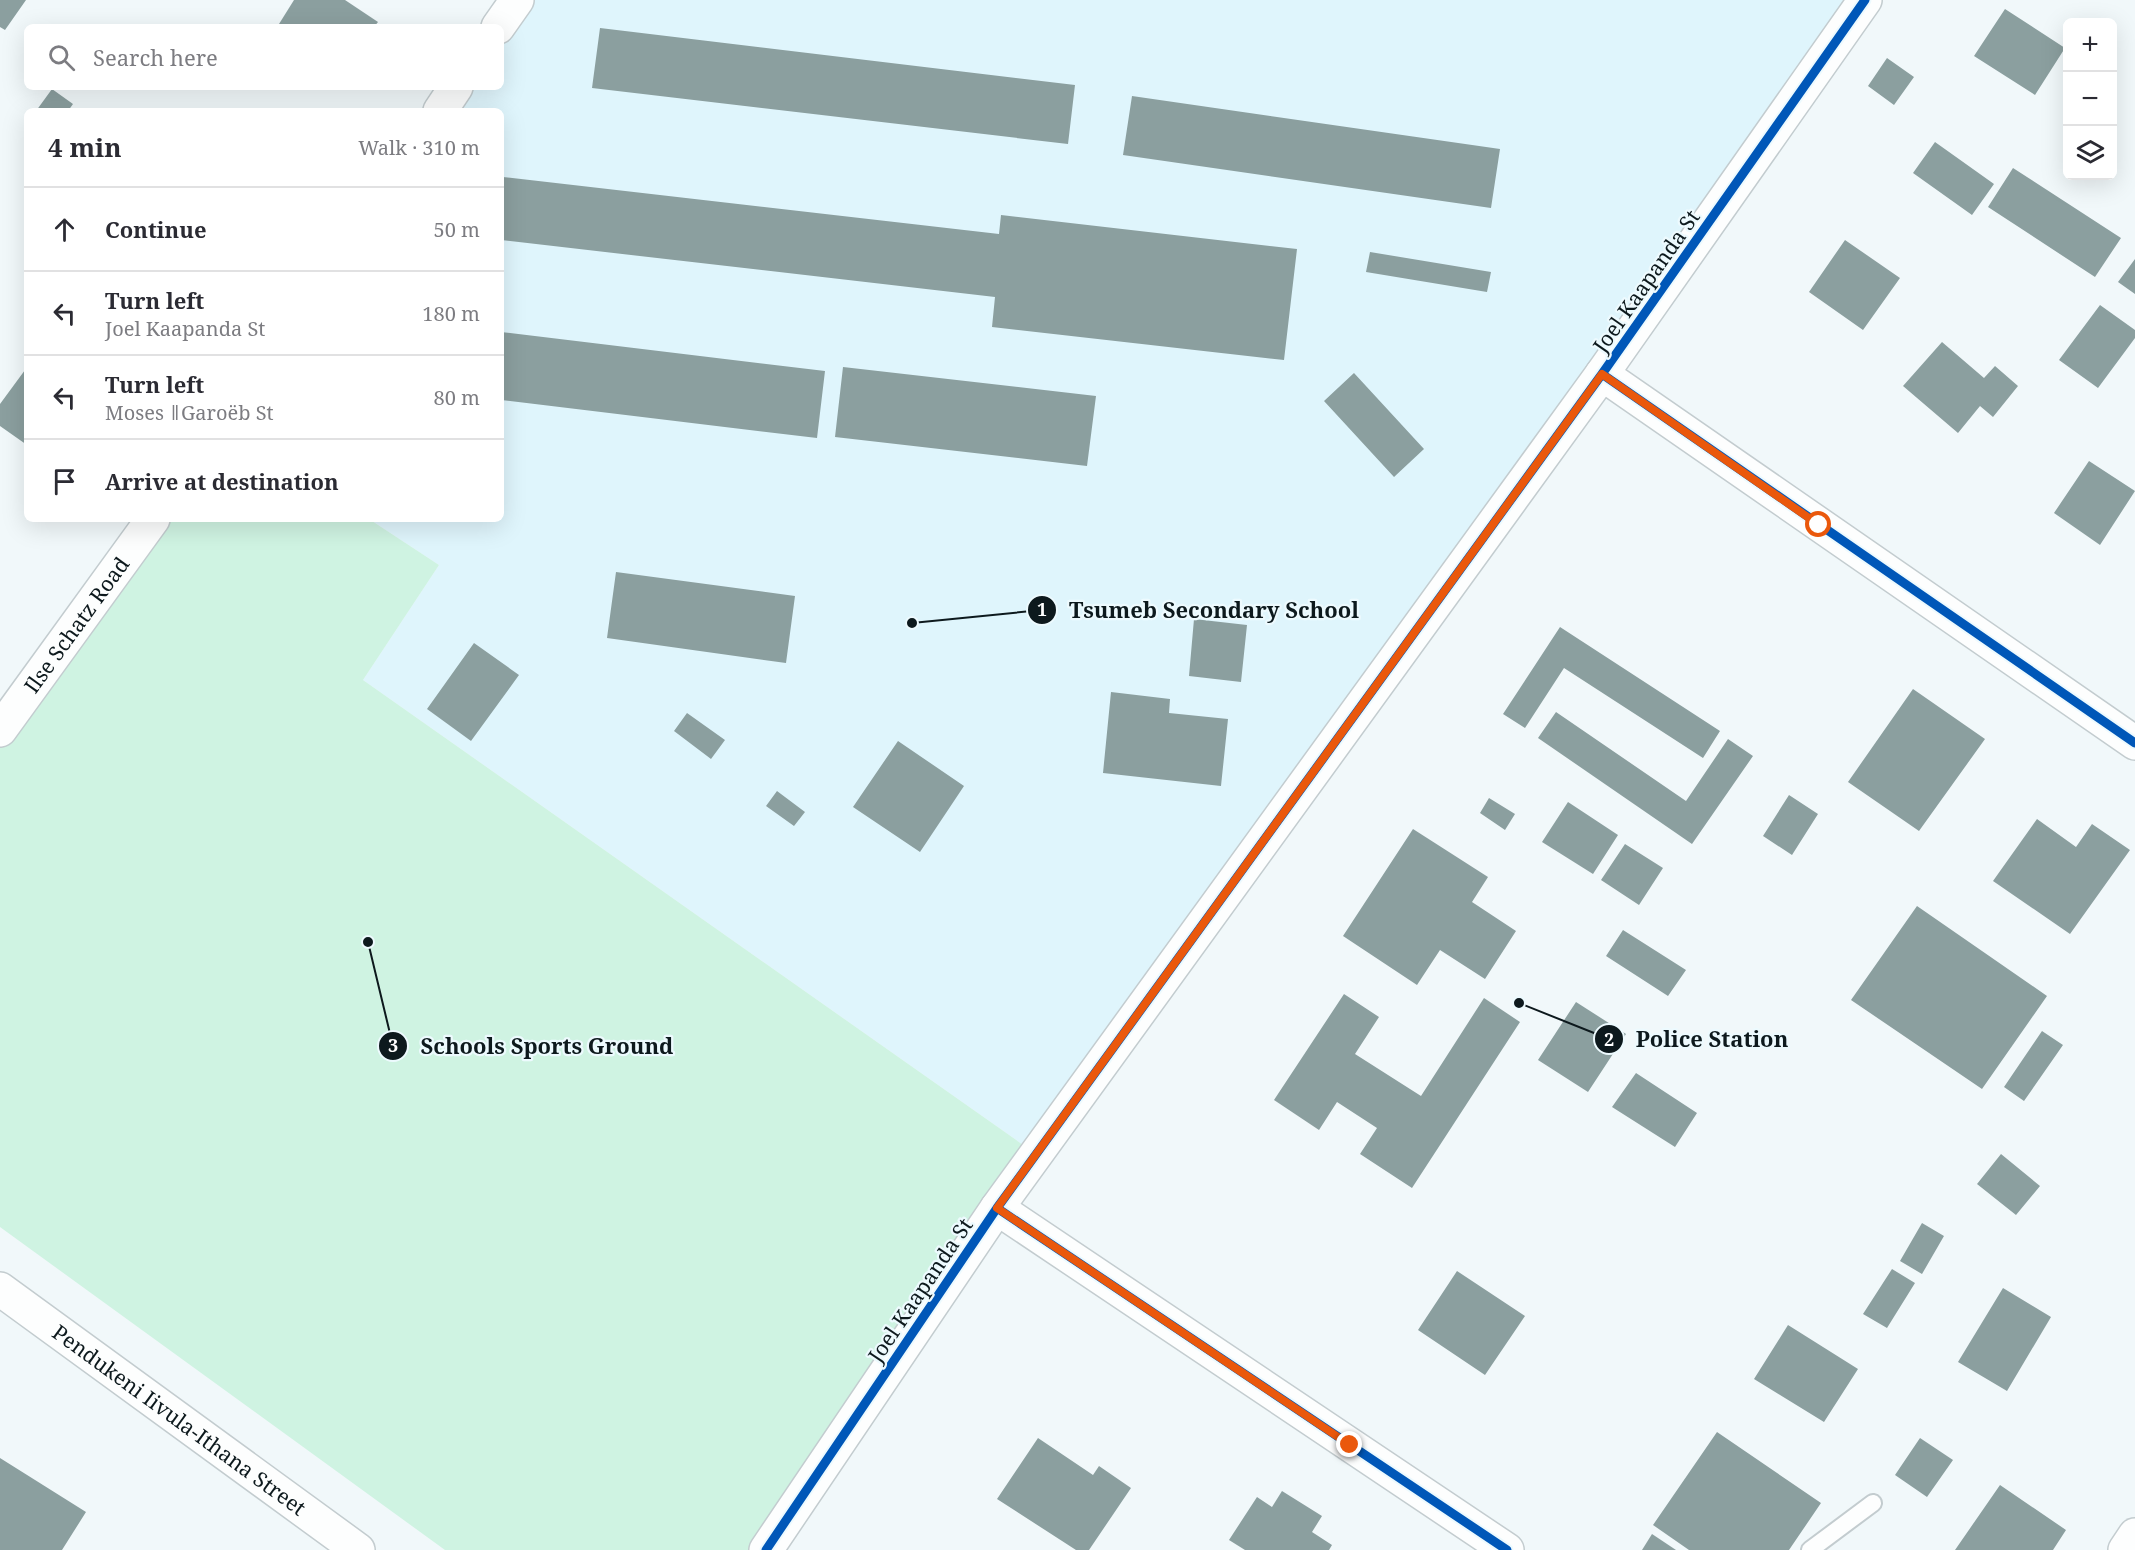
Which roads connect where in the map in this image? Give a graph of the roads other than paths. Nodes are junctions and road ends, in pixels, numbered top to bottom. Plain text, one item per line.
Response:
1 (517, 0) edge
2 (1865, 0) edge
3 (500, 24) edge
4 (454, 90) edge
5 (442, 108) edge
6 (1602, 374) junction
7 (151, 522) edge
8 (0, 730) edge
9 (2135, 743) edge
10 (997, 1208) junction
11 (0, 1289) edge
12 (1873, 1503) dead end
13 (2135, 1535) edge
14 (358, 1550) edge
15 (766, 1550) edge
16 (1508, 1550) edge
17 (1810, 1550) edge
18 (2125, 1550) edge

1 - 3 street
2 - 6 street, Joel Kaapanda St
4 - 5 street
6 - 9 street
6 - 10 street, Joel Kaapanda St
7 - 8 street, Ilse Schatz Road
10 - 15 street, Joel Kaapanda St
10 - 16 street
11 - 14 street, Pendukeni Iivula-Ithana Street
12 - 17 lane
13 - 18 street

